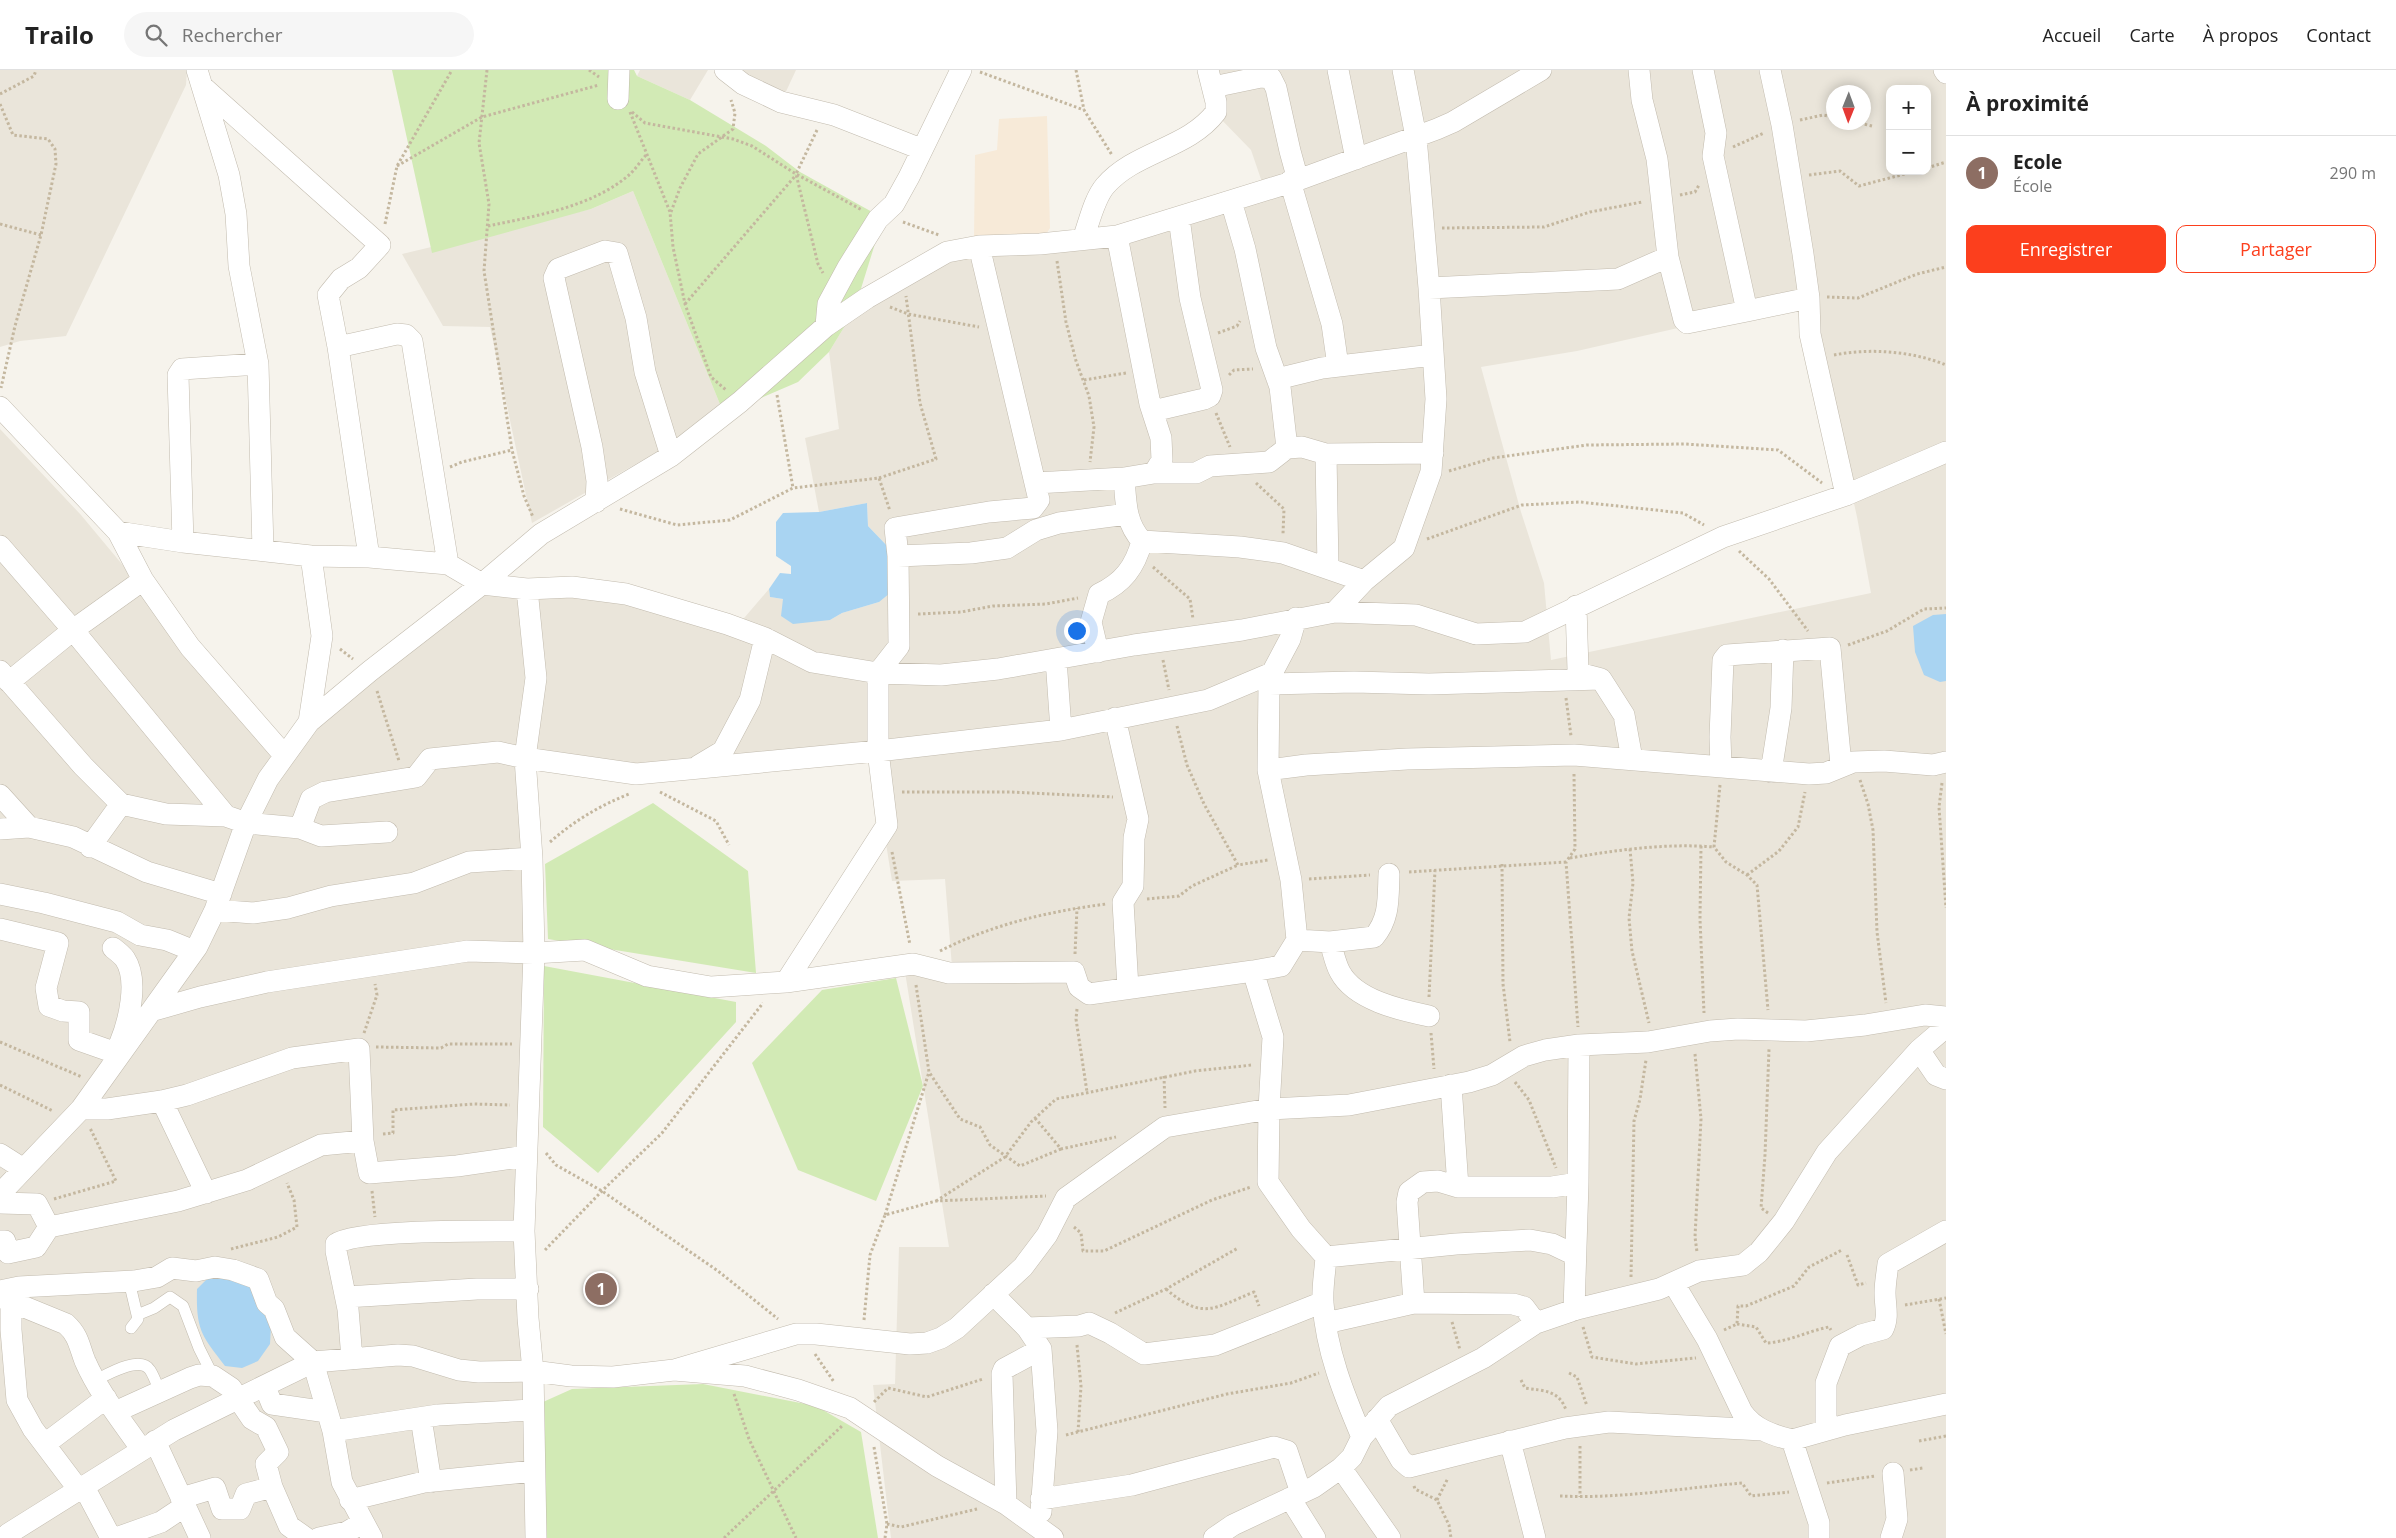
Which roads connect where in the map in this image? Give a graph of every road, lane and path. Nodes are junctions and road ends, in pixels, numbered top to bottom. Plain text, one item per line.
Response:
1 (36, 70) edge
2 (452, 70) edge
3 (487, 70) edge
4 (589, 70) edge
5 (725, 70) edge
6 (960, 70) edge
7 (976, 70) edge
8 (1076, 70) edge
9 (1338, 70) edge
10 (1403, 70) edge
11 (1538, 70) edge
12 (1639, 70) edge
13 (1703, 70) edge
14 (1770, 70) edge
15 (200, 78) edge
16 (1211, 78) edge
17 (618, 91) edge
18 (0, 94) edge
19 (730, 96) dead end
20 (0, 104) edge
21 (1084, 110) junction
22 (825, 112) junction
23 (1826, 116) edge
24 (482, 117) junction
25 (1782, 124) junction
26 (723, 136) junction
27 (1416, 137) junction
28 (921, 149) junction
29 (647, 154) junction
30 (1713, 156) junction
31 (1356, 159) junction
32 (1946, 162) edge
33 (397, 166) junction
34 (1931, 167) edge
35 (1121, 170) junction
36 (796, 174) junction
37 (1901, 175) edge
38 (1791, 178) junction
39 (1294, 181) junction
40 (1661, 198) junction
41 (1231, 201) junction
42 (670, 212) junction
43 (1179, 218) junction
44 (878, 219) junction
45 (0, 224) edge
46 (488, 226) junction
47 (1424, 228) junction
48 (41, 235) junction
49 (1117, 236) junction
50 (1083, 239) junction
51 (1054, 243) junction
52 (380, 245) junction
53 (973, 248) junction
54 (1668, 257) junction
55 (1946, 267) edge
56 (904, 276) junction
57 (1429, 288) junction
58 (834, 293) junction
59 (1256, 297) junction
60 (867, 298) junction
61 (1809, 298) junction
62 (685, 304) junction
63 (1747, 311) junction
64 (908, 314) junction
65 (826, 326) junction
66 (999, 331) junction
67 (1200, 340) junction
68 (338, 347) junction
69 (1433, 355) junction
70 (1816, 359) junction
71 (258, 364) junction
72 (1946, 365) edge
73 (1338, 366) junction
74 (1144, 370) junction
75 (774, 373) junction
76 (1276, 374) junction
77 (1084, 380) junction
78 (1212, 390) junction
79 (0, 394) edge
80 (740, 402) junction
81 (0, 407) edge
82 (1153, 412) junction
83 (1287, 448) junction
84 (512, 450) junction
85 (1946, 452) edge
86 (1434, 453) junction
87 (1326, 454) junction
88 (671, 456) junction
89 (1154, 473) junction
90 (434, 474) junction
91 (1430, 477) junction
92 (879, 478) junction
93 (1124, 478) junction
94 (1089, 480) junction
95 (1036, 483) junction
96 (793, 488) junction
97 (1843, 496) junction
98 (596, 502) junction
99 (1033, 508) junction
100 (1127, 514) junction
101 (895, 528) junction
102 (1036, 530) junction
103 (118, 532) junction
104 (541, 534) junction
105 (1723, 538) junction
106 (183, 542) junction
107 (0, 546) edge
108 (1404, 548) junction
109 (263, 550) junction
110 (1139, 550) junction
111 (311, 556) junction
112 (898, 556) junction
113 (369, 557) junction
114 (448, 564) junction
115 (1328, 568) junction
116 (143, 580) junction
117 (1364, 581) junction
118 (482, 584) junction
119 (527, 589) junction
120 (1099, 594) junction
121 (1576, 606) junction
122 (1946, 608) edge
123 (1335, 612) junction
124 (899, 615) junction
125 (1296, 618) junction
126 (73, 630) junction
127 (322, 636) junction
128 (1196, 637) junction
129 (765, 638) junction
130 (1159, 642) junction
131 (1830, 648) junction
132 (1783, 650) junction
133 (1098, 652) junction
134 (1056, 659) junction
135 (370, 671) junction
136 (878, 673) junction
137 (5, 677) edge
138 (1271, 678) junction
139 (1601, 679) junction
140 (1562, 680) junction
141 (1172, 706) junction
142 (1115, 718) junction
143 (309, 722) junction
144 (1061, 730) junction
145 (878, 751) junction
146 (284, 755) junction
147 (1574, 755) junction
148 (525, 758) junction
149 (1632, 759) junction
150 (1945, 762) edge
151 (1847, 763) junction
152 (1721, 767) junction
153 (693, 769) junction
154 (1268, 770) junction
155 (1771, 772) junction
156 (1809, 774) junction
157 (404, 778) junction
158 (634, 783) junction
159 (883, 790) junction
160 (0, 795) edge
161 (1133, 797) junction
162 (121, 804) junction
163 (236, 819) junction
164 (887, 825) junction
165 (29, 827) junction
166 (300, 828) junction
167 (0, 829) edge
168 (387, 832) dead end
169 (729, 844) dead end
170 (1701, 846) junction
171 (90, 847) junction
172 (1714, 847) junction
173 (1630, 849) junction
174 (1286, 857) junction
175 (532, 858) junction
176 (1570, 858) junction
177 (1566, 862) junction
178 (1502, 864) junction
179 (1238, 865) junction
180 (1435, 870) junction
181 (1389, 874) junction
182 (1747, 875) junction
183 (1291, 880) junction
184 (0, 894) edge
185 (218, 902) junction
186 (1123, 902) junction
187 (1077, 908) junction
188 (1946, 908) edge
189 (0, 929) edge
190 (140, 935) junction
191 (1297, 940) junction
192 (1330, 942) junction
193 (113, 948) dead end
194 (194, 951) junction
195 (534, 952) junction
196 (913, 964) junction
197 (372, 966) junction
198 (1252, 971) junction
199 (129, 973) junction
200 (1076, 980) junction
201 (786, 982) junction
202 (1128, 988) junction
203 (151, 1011) junction
204 (1429, 1016) junction
205 (1946, 1017) edge
206 (1888, 1021) junction
207 (1946, 1027) edge
208 (1770, 1030) junction
209 (1699, 1032) junction
210 (1651, 1041) junction
211 (0, 1042) edge
212 (532, 1044) junction
213 (1579, 1045) junction
214 (359, 1049) junction
215 (1919, 1050) junction
216 (1270, 1063) junction
217 (1508, 1065) junction
218 (108, 1069) junction
219 (929, 1072) junction
220 (1164, 1076) junction
221 (1946, 1079) edge
222 (0, 1085) edge
223 (1444, 1086) junction
224 (1087, 1092) junction
225 (162, 1101) junction
226 (528, 1105) junction
227 (1269, 1109) junction
228 (76, 1114) junction
229 (1035, 1118) junction
230 (1165, 1127) junction
231 (1118, 1137) dead end
232 (363, 1141) junction
233 (1061, 1149) junction
234 (535, 1153) junction
235 (0, 1154) edge
236 (1005, 1157) junction
237 (279, 1164) junction
238 (22, 1168) junction
239 (370, 1173) junction
240 (1268, 1182) junction
241 (1570, 1184) junction
242 (1458, 1187) junction
243 (602, 1191) junction
244 (206, 1193) junction
245 (0, 1194) edge
246 (936, 1200) junction
247 (0, 1203) edge
248 (37, 1204) junction
249 (1062, 1206) junction
250 (885, 1215) junction
251 (1784, 1221) junction
252 (49, 1227) junction
253 (524, 1231) junction
254 (1946, 1231) edge
255 (374, 1235) junction
256 (0, 1241) edge
257 (1238, 1248) dead end
258 (1411, 1248) junction
259 (1575, 1255) junction
260 (1848, 1255) dead end
261 (1326, 1257) junction
262 (215, 1267) junction
263 (527, 1268) junction
264 (1700, 1271) junction
265 (1886, 1278) junction
266 (129, 1281) junction
267 (1674, 1284) junction
268 (46, 1286) junction
269 (1166, 1289) junction
270 (528, 1290) junction
271 (993, 1294) junction
272 (1631, 1295) junction
273 (4, 1296) edge
274 (346, 1297) junction
275 (1946, 1298) edge
276 (1939, 1299) junction
277 (1414, 1303) junction
278 (1446, 1303) junction
279 (1886, 1308) junction
280 (1574, 1310) junction
281 (1324, 1313) junction
282 (137, 1315) junction
283 (49, 1317) junction
284 (1536, 1323) junction
285 (1737, 1324) dead end
286 (1084, 1325) junction
287 (1265, 1326) junction
288 (131, 1328) dead end
289 (1028, 1328) junction
290 (796, 1334) junction
291 (1946, 1334) edge
292 (862, 1339) junction
293 (1840, 1346) junction
294 (1041, 1349) junction
295 (352, 1359) junction
296 (313, 1362) junction
297 (1336, 1366) junction
298 (1465, 1367) junction
299 (674, 1370) junction
300 (1004, 1370) junction
301 (533, 1371) junction
302 (728, 1374) junction
303 (1569, 1374) dead end
304 (213, 1376) junction
305 (1522, 1380) dead end
306 (265, 1387) junction
307 (160, 1392) junction
308 (8, 1395) edge
309 (106, 1396) junction
310 (239, 1398) junction
311 (1946, 1404) edge
312 (532, 1410) junction
313 (859, 1415) junction
314 (421, 1418) junction
315 (1377, 1419) junction
316 (330, 1421) junction
317 (1580, 1425) junction
318 (1763, 1430) junction
319 (1826, 1430) junction
320 (1078, 1432) junction
321 (1946, 1436) edge
322 (1362, 1437) junction
323 (1046, 1439) junction
324 (1792, 1440) junction
325 (1510, 1441) junction
326 (1919, 1442) dead end
327 (45, 1444) junction
328 (149, 1446) junction
329 (1406, 1465) junction
330 (1341, 1468) junction
331 (1923, 1468) dead end
332 (534, 1472) junction
333 (1893, 1473) junction
334 (431, 1482) junction
335 (272, 1487) junction
336 (82, 1489) junction
337 (1807, 1489) junction
338 (774, 1491) junction
339 (1295, 1496) junction
340 (1560, 1496) dead end
341 (1580, 1497) junction
342 (1042, 1499) junction
343 (350, 1500) junction
344 (183, 1502) junction
345 (1002, 1502) junction
346 (887, 1524) junction
347 (367, 1531) edge
348 (1047, 1534) edge
349 (5, 1538) edge
350 (111, 1538) edge
351 (116, 1538) edge
352 (200, 1538) edge
353 (306, 1538) edge
354 (319, 1538) edge
355 (534, 1538) edge
356 (724, 1538) edge
357 (796, 1538) edge
358 (886, 1538) edge
359 (1214, 1538) edge
360 (1315, 1538) edge
361 (1390, 1538) edge
362 (1451, 1538) edge
363 (1535, 1538) edge
364 (1819, 1538) edge
365 (1891, 1538) edge

1 - 18 path
2 - 33 path
3 - 24 path
4 - 17 path
5 - 22 street
6 - 28 street
7 - 21 path
8 - 21 path
9 - 31 street
10 - 27 street
11 - 27 street
12 - 40 street
13 - 30 street
14 - 25 street
15 - 52 street
15 - 71 street
16 - 35 street
16 - 39 street
17 - 24 path
17 - 26 path
17 - 29 path
19 - 26 path
20 - 48 path
21 - 35 path
22 - 28 street
22 - 36 path
23 - 25 path
24 - 33 path
24 - 46 path
25 - 30 path
25 - 38 street
26 - 36 path
26 - 42 path
27 - 31 street
27 - 47 street
28 - 44 street
29 - 42 path
29 - 46 path
30 - 40 path
30 - 63 street
31 - 39 street
32 - 34 path
33 - 52 path
35 - 50 street
36 - 44 path
36 - 58 path
36 - 62 path
37 - 38 path
38 - 61 street
39 - 41 street
39 - 73 street
40 - 47 path
40 - 54 street
41 - 43 street
41 - 59 street
42 - 62 path
43 - 49 street
43 - 67 street
44 - 53 path
44 - 58 street
45 - 48 path
46 - 84 path
47 - 57 street
48 - 79 path
49 - 50 street
49 - 74 street
50 - 51 street
51 - 53 street
51 - 77 path
52 - 68 street
53 - 56 street
53 - 66 street
54 - 57 street
54 - 63 street
55 - 61 path
56 - 60 street
56 - 64 path
57 - 69 street
58 - 65 street
59 - 67 path
59 - 76 street
60 - 64 path
60 - 65 street
61 - 63 street
61 - 70 street
62 - 80 path
64 - 66 path
64 - 92 path
65 - 75 street
66 - 95 street
67 - 78 street
68 - 90 street
68 - 113 street
69 - 73 street
69 - 86 street
70 - 72 path
70 - 97 street
71 - 106 street
71 - 109 street
73 - 76 street
74 - 77 path
74 - 82 street
75 - 80 street
75 - 96 path
76 - 78 path
76 - 83 street
77 - 94 path
78 - 82 street
80 - 88 street
81 - 103 street
82 - 89 street
83 - 87 street
83 - 89 street
84 - 90 path
84 - 104 path
85 - 97 street
86 - 87 street
86 - 91 street
87 - 115 street
88 - 98 street
88 - 98 street
89 - 93 street
90 - 114 street
91 - 97 path
91 - 108 street
92 - 96 path
92 - 101 path
93 - 94 street
93 - 100 street
94 - 95 street
95 - 99 street
96 - 98 path
97 - 105 street
98 - 104 street
99 - 101 street
99 - 102 street
100 - 102 street
100 - 110 street
101 - 112 street
102 - 112 street
103 - 106 street
103 - 116 street
104 - 118 street
105 - 108 path
105 - 121 street
105 - 131 path
106 - 109 street
107 - 126 street
108 - 117 street
109 - 111 street
110 - 115 street
110 - 120 street
110 - 128 path
111 - 113 street
111 - 127 street
112 - 124 street
113 - 114 street
114 - 118 street
115 - 117 street
116 - 126 street
116 - 146 street
117 - 123 street
118 - 119 street
118 - 135 street
119 - 129 street
119 - 148 street
120 - 124 path
120 - 133 street
121 - 123 street
121 - 139 street
122 - 131 path
123 - 125 street
124 - 136 street
125 - 128 street
125 - 138 street
126 - 137 street
126 - 163 street
127 - 135 path
127 - 143 street
128 - 130 street
129 - 136 street
129 - 153 street
130 - 133 street
130 - 141 path
131 - 132 street
131 - 151 street
132 - 152 street
132 - 155 street
133 - 134 street
134 - 136 street
134 - 144 street
135 - 143 street
135 - 157 path
136 - 145 street
137 - 162 street
138 - 140 street
138 - 141 street
138 - 154 street
139 - 140 street
139 - 149 street
140 - 147 path
141 - 142 street
141 - 179 path
142 - 144 street
142 - 161 street
143 - 146 street
144 - 145 street
145 - 153 street
145 - 159 street
146 - 163 street
147 - 149 street
147 - 154 street
147 - 176 path
148 - 157 street
148 - 158 street
148 - 175 street
149 - 152 street
150 - 151 street
150 - 188 path
151 - 156 street
151 - 206 path
152 - 155 street
152 - 172 path
153 - 158 street
154 - 174 street
155 - 156 street
156 - 182 path
157 - 166 street
158 - 169 path
158 - 175 path
159 - 161 path
159 - 164 street
160 - 165 street
161 - 186 street
162 - 163 street
162 - 171 street
163 - 166 street
163 - 185 street
164 - 196 path
164 - 201 street
165 - 167 street
165 - 171 street
166 - 168 street
170 - 172 path
170 - 173 path
170 - 209 path
171 - 185 street
172 - 182 path
173 - 176 path
173 - 210 path
174 - 179 path
174 - 183 street
175 - 185 street
175 - 195 street
176 - 177 path
177 - 178 path
177 - 213 path
178 - 180 path
178 - 217 path
179 - 186 path
180 - 181 path
180 - 204 path
181 - 183 path
181 - 192 street
182 - 208 path
183 - 191 street
184 - 190 street
185 - 194 street
186 - 187 path
186 - 202 street
187 - 196 path
187 - 200 path
189 - 218 street
190 - 194 street
190 - 199 street
191 - 192 street
191 - 198 street
192 - 204 street
193 - 199 street
194 - 203 street
195 - 197 street
195 - 201 street
195 - 212 street
196 - 200 street
196 - 201 street
196 - 219 path
197 - 203 street
197 - 214 path
198 - 202 street
198 - 216 street
199 - 218 street
200 - 202 street
200 - 224 path
201 - 243 path
203 - 218 street
204 - 223 path
205 - 206 street
206 - 208 street
207 - 215 street
208 - 209 street
208 - 251 path
209 - 210 street
209 - 264 path
210 - 213 street
210 - 272 path
211 - 218 path
212 - 214 path
212 - 226 street
213 - 217 street
213 - 241 street
214 - 225 street
214 - 232 street
215 - 221 street
215 - 251 street
216 - 220 path
216 - 227 street
217 - 223 street
217 - 241 path
218 - 228 street
219 - 236 path
219 - 250 path
220 - 224 path
220 - 230 path
222 - 228 path
223 - 227 street
223 - 242 street
224 - 229 path
225 - 228 street
225 - 244 street
226 - 232 path
226 - 234 street
227 - 230 street
227 - 240 street
228 - 238 street
228 - 248 path
229 - 233 path
229 - 236 path
230 - 249 street
231 - 233 path
232 - 237 street
232 - 239 street
233 - 236 path
234 - 239 street
234 - 243 path
234 - 253 street
235 - 238 street
236 - 246 path
237 - 244 street
237 - 262 path
238 - 245 street
239 - 255 path
240 - 249 path
240 - 261 street
241 - 242 street
241 - 259 street
242 - 258 street
243 - 263 path
243 - 290 path
244 - 252 street
246 - 249 path
246 - 250 path
247 - 248 street
248 - 252 street
249 - 271 street
250 - 292 path
251 - 264 street
252 - 256 street
253 - 255 street
253 - 263 street
254 - 265 street
255 - 274 street
257 - 269 path
258 - 259 street
258 - 261 street
258 - 277 street
259 - 280 street
260 - 265 path
261 - 281 street
262 - 266 street
262 - 296 street
263 - 270 street
264 - 267 street
265 - 279 street
266 - 268 street
266 - 282 lane
267 - 272 street
267 - 318 street
268 - 273 street
268 - 283 street
269 - 286 path
269 - 287 path
270 - 274 street
270 - 301 street
271 - 289 street
271 - 292 street
272 - 280 street
273 - 283 street
273 - 308 street
274 - 295 street
275 - 276 path
276 - 279 path
276 - 291 path
277 - 278 street
277 - 281 street
278 - 284 street
278 - 298 path
279 - 293 street
280 - 284 street
281 - 287 street
281 - 297 street
282 - 288 lane
282 - 304 lane
283 - 309 street
284 - 298 street
285 - 293 path
286 - 287 street
286 - 289 street
286 - 320 path
289 - 294 street
290 - 292 street
290 - 299 street
290 - 313 path
293 - 319 street
294 - 300 street
294 - 323 street
295 - 296 street
295 - 301 street
296 - 306 street
296 - 316 street
297 - 320 path
297 - 322 street
298 - 315 street
299 - 301 street
299 - 302 street
300 - 313 path
300 - 345 street
301 - 312 street
302 - 313 street
302 - 338 path
303 - 317 path
304 - 307 street
304 - 310 street
305 - 317 path
306 - 310 street
306 - 316 street
307 - 309 street
307 - 309 lane
308 - 327 street
309 - 327 street
309 - 328 street
310 - 328 street
310 - 335 street
311 - 319 street
312 - 314 street
312 - 332 street
313 - 338 path
313 - 345 street
313 - 346 path
314 - 316 street
314 - 334 street
315 - 322 street
315 - 329 street
316 - 343 street
317 - 318 street
317 - 325 street
317 - 341 path
318 - 324 street
319 - 324 street
320 - 323 path
321 - 326 path
322 - 330 street
323 - 342 street
324 - 337 street
325 - 329 street
325 - 363 street
327 - 336 street
328 - 336 street
328 - 344 street
329 - 362 path
330 - 339 street
330 - 361 street
331 - 333 path
332 - 334 street
332 - 355 street
333 - 337 path
333 - 365 street
334 - 343 street
335 - 344 street
335 - 353 street
336 - 349 street
336 - 350 street
337 - 341 path
337 - 364 street
338 - 356 path
338 - 357 path
339 - 342 street
339 - 359 street
339 - 360 street
340 - 341 path
342 - 348 street
343 - 347 street
344 - 351 street
344 - 352 street
345 - 346 path
345 - 348 street
346 - 358 path
347 - 354 street

